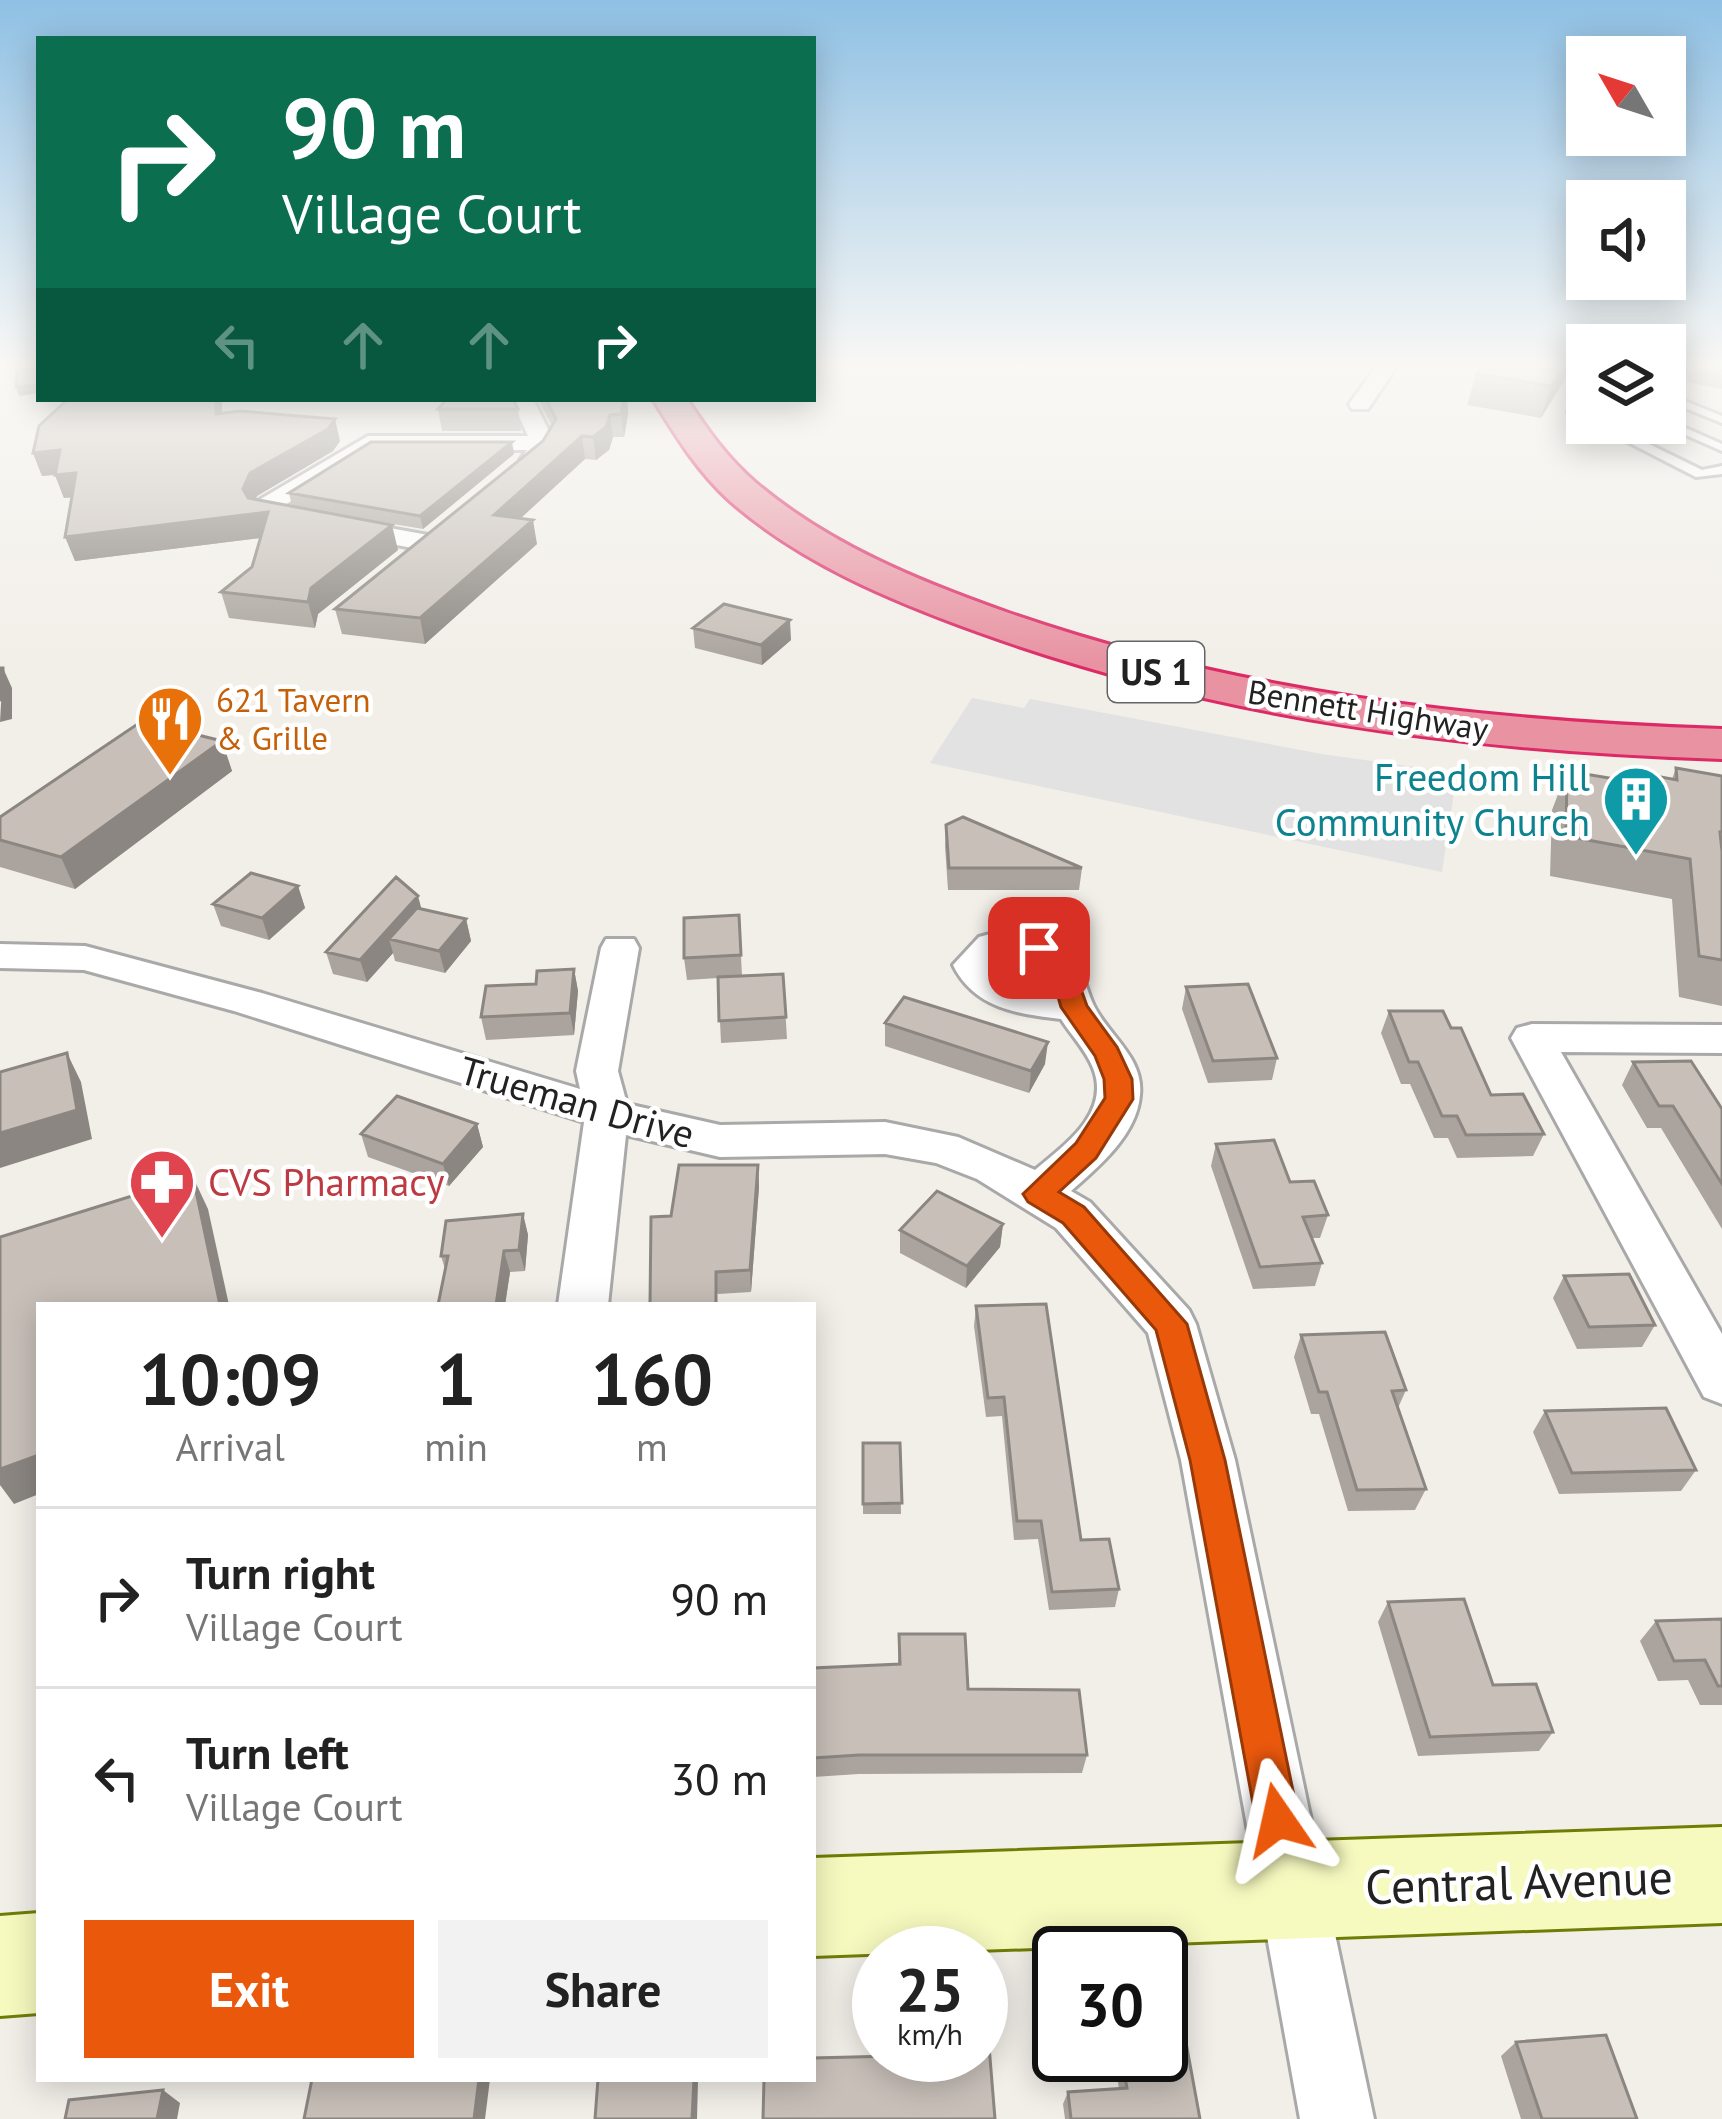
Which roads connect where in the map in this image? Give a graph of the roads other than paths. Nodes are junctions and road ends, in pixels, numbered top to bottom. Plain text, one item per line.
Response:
1 (328, 468) edge
2 (522, 468) edge
3 (720, 468) edge
4 (760, 468) edge
5 (1688, 468) edge
6 (1722, 470) edge
7 (513, 478) edge
8 (397, 570) edge
9 (1722, 719) edge
10 (1722, 744) edge
11 (620, 948) dead end
12 (0, 956) edge
13 (1074, 1007) dead end
14 (1722, 1039) edge
15 (607, 1112) junction
16 (1038, 1194) junction
17 (583, 1302) edge
18 (1722, 1382) edge
19 (1722, 1875) edge
20 (1292, 1891) junction
21 (816, 1907) edge
22 (36, 1963) edge
23 (0, 1966) edge
24 (1337, 2119) edge

1 - 8 street
2 - 7 street
3 - 10 highway, Bennett Highway / US 1
4 - 9 highway, Bennett Highway / US 1
5 - 6 lane
11 - 15 street
12 - 15 street, Trueman Drive
13 - 16 street
14 - 18 street
15 - 16 street, Trueman Drive
15 - 17 street
16 - 20 street, Trueman Drive
19 - 20 street, Central Avenue
20 - 21 street, Central Avenue
20 - 24 street, Trueman Drive
22 - 23 street

